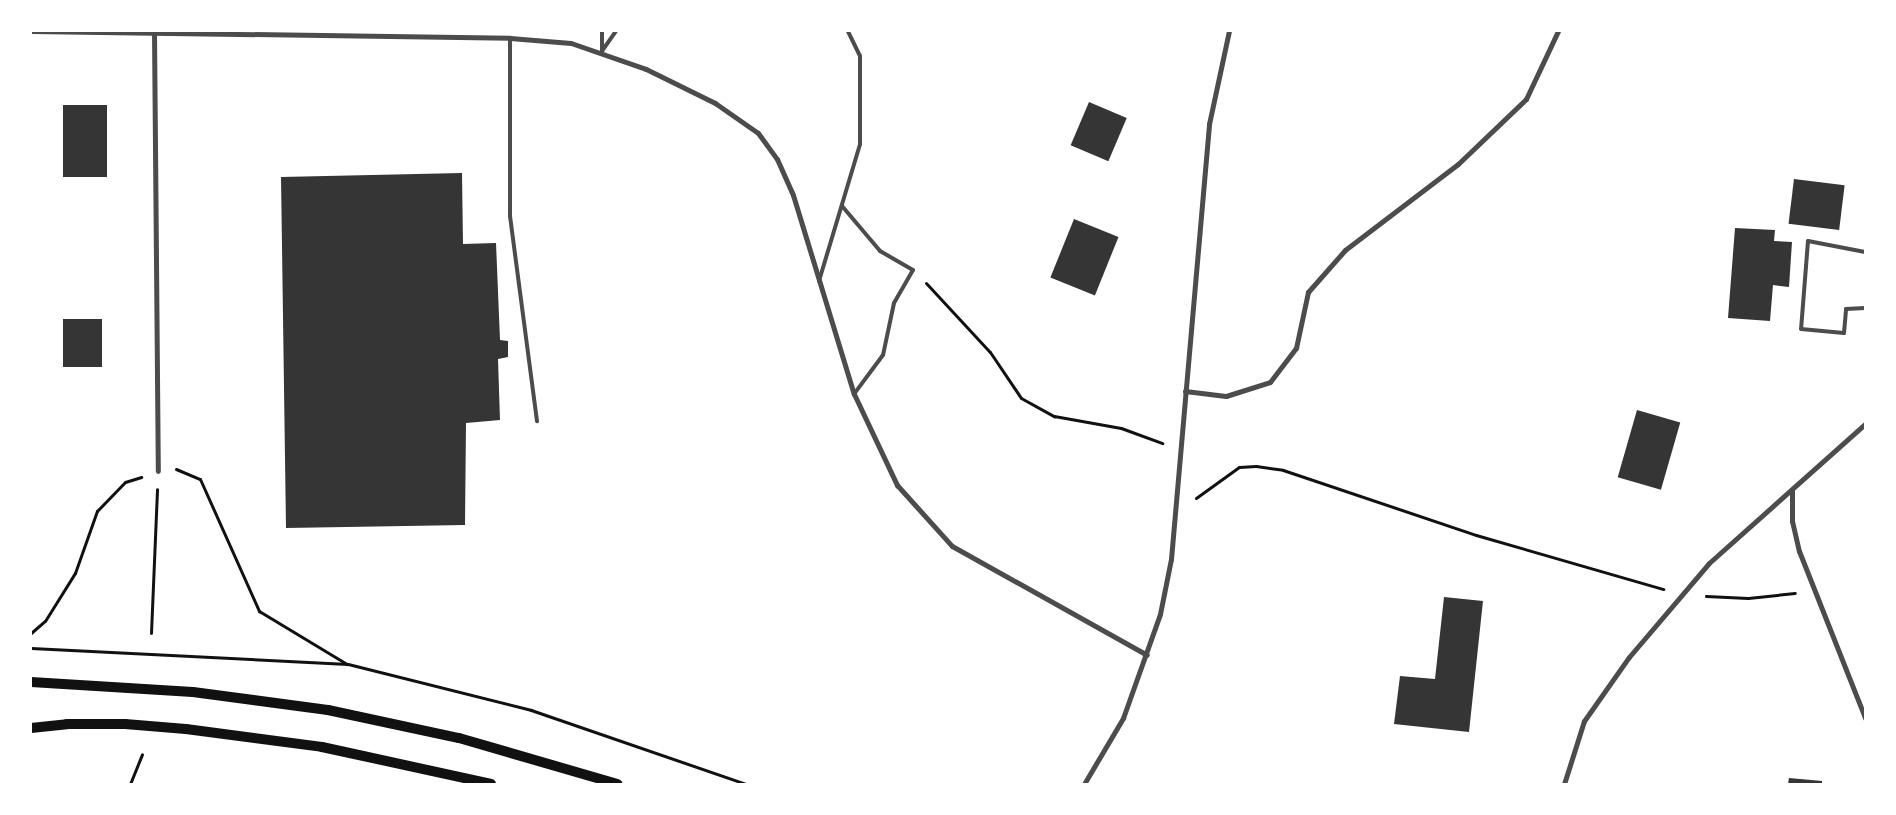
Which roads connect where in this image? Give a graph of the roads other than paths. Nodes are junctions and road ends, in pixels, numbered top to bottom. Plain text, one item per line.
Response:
1 (31, 31) edge
2 (602, 31) edge
3 (616, 31) edge
4 (848, 31) edge
5 (1229, 31) edge
6 (1558, 31) edge
7 (154, 32) edge
8 (510, 38) junction
9 (602, 51) junction
10 (842, 206) junction
11 (1865, 252) edge
12 (819, 283) junction
13 (1865, 308) edge
14 (1185, 391) junction
15 (854, 394) junction
16 (537, 421) dead end
17 (1865, 424) edge
18 (158, 471) road end
19 (1792, 490) junction
20 (1147, 655) junction
21 (31, 682) edge
22 (1865, 718) edge
23 (31, 728) edge
24 (491, 784) edge
25 (617, 784) edge
26 (1084, 784) edge
27 (1564, 784) edge

1 - 7 street
2 - 9 lane
3 - 9 lane
4 - 10 lane
5 - 14 street
6 - 14 street
7 - 8 street
7 - 18 street
8 - 9 street
8 - 16 lane
9 - 12 street
10 - 12 lane
10 - 15 lane
11 - 13 lane
12 - 15 street
14 - 20 street
15 - 20 street
17 - 19 street
19 - 22 street
19 - 27 street
20 - 26 street
21 - 25 main road
23 - 24 main road

